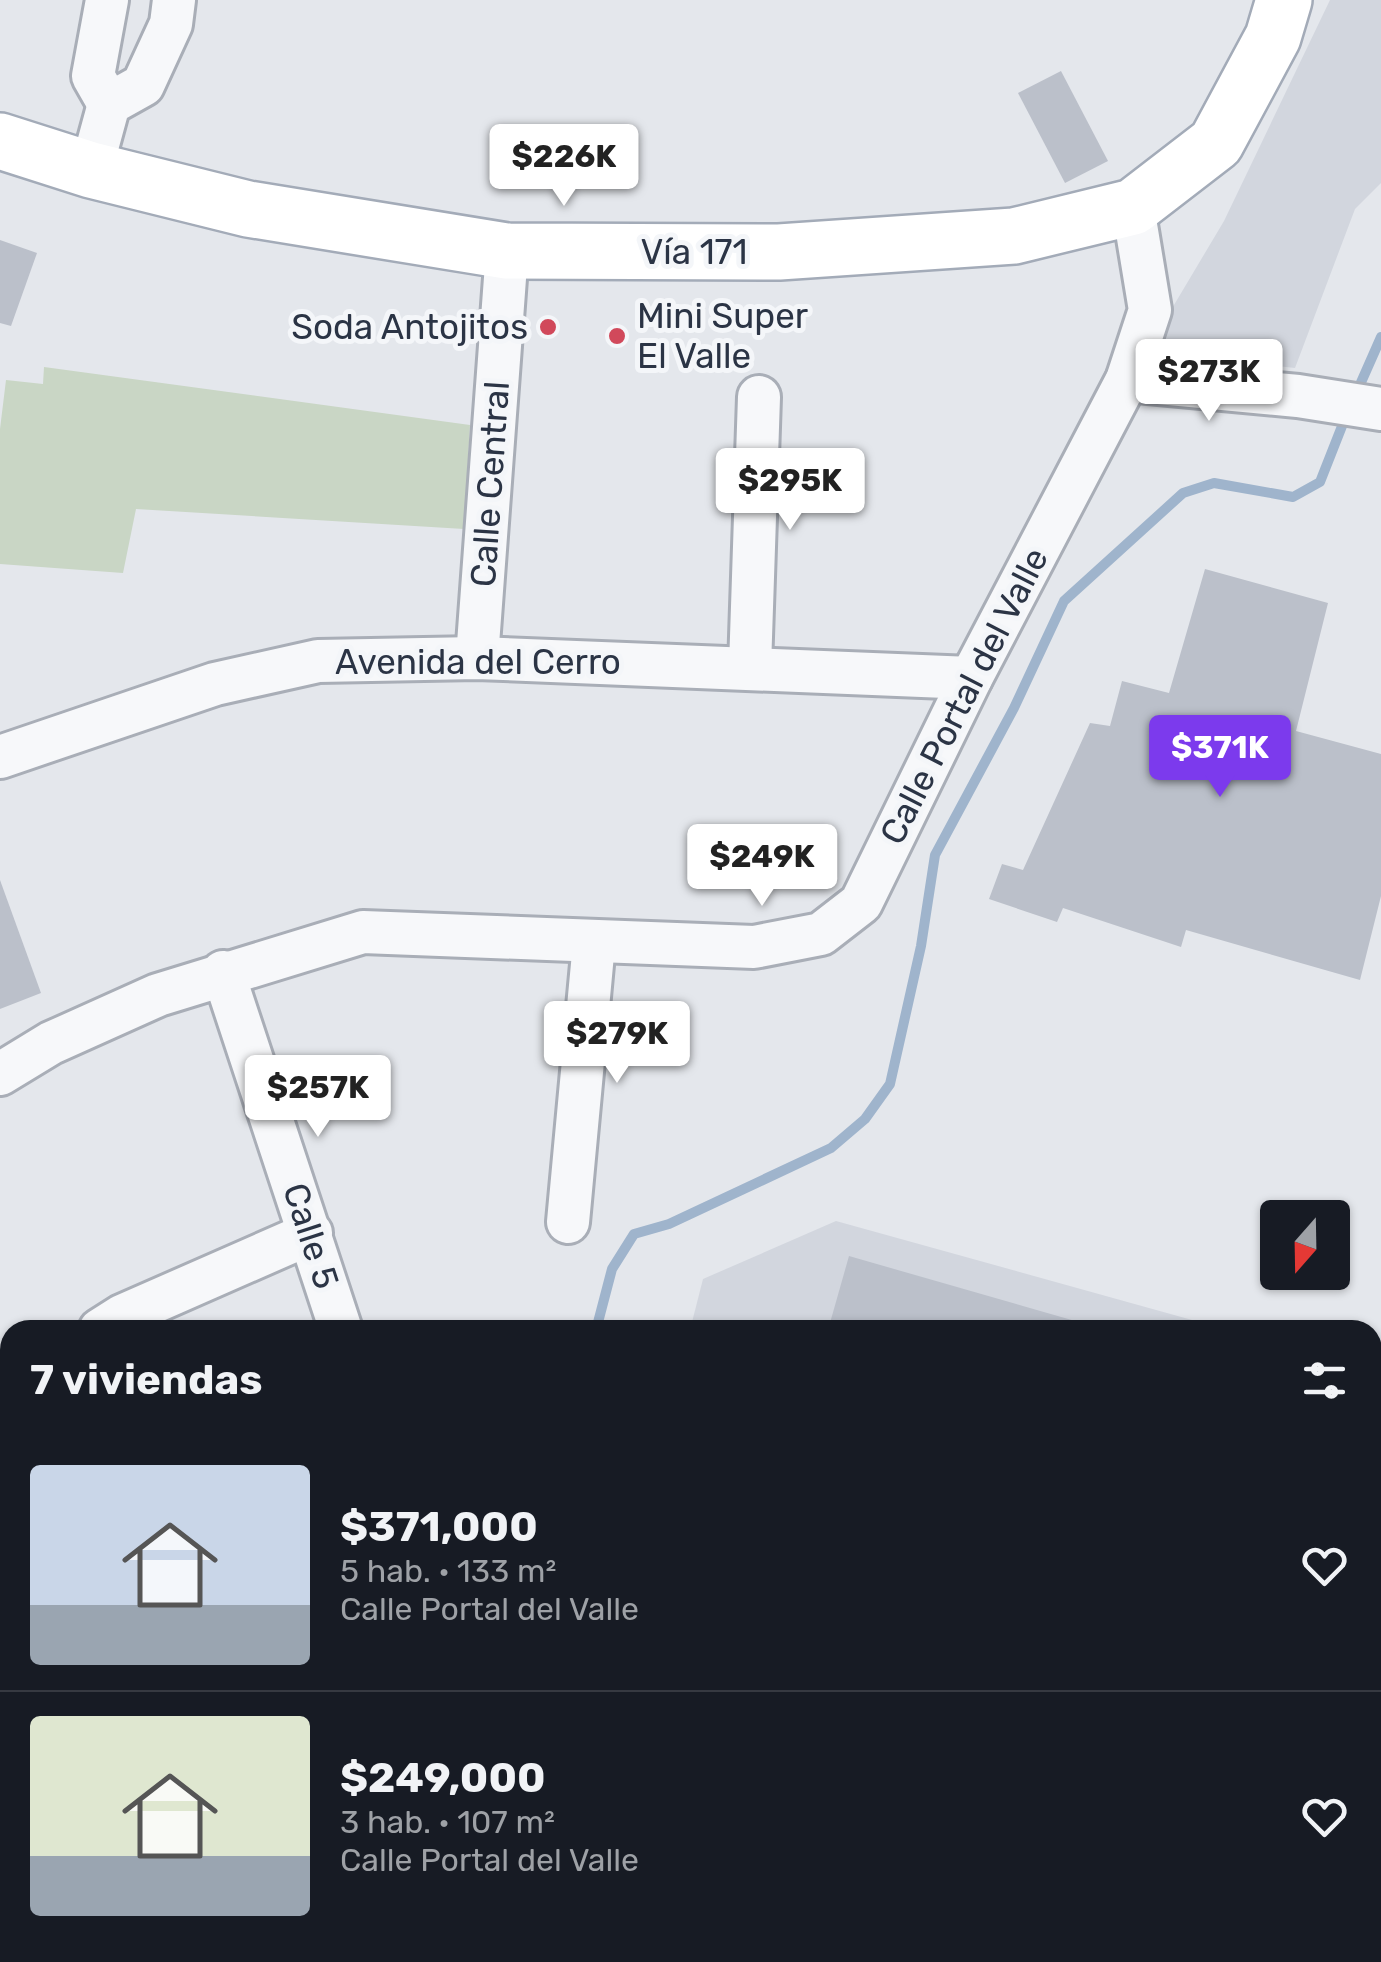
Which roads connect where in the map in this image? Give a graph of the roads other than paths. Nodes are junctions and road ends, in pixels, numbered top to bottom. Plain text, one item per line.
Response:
1 (107, 0) edge
2 (174, 0) edge
3 (1284, 0) edge
4 (109, 104) junction
5 (0, 142) edge
6 (90, 170) junction
7 (1133, 207) junction
8 (507, 251) junction
9 (1127, 380) junction
10 (759, 397) dead end
11 (1377, 409) edge
12 (477, 658) junction
13 (750, 667) junction
14 (970, 678) junction
15 (0, 757) edge
16 (594, 944) junction
17 (223, 972) junction
18 (0, 1074) edge
19 (568, 1222) dead end
20 (311, 1233) junction
21 (116, 1320) edge
22 (338, 1320) edge

1 - 4 street
2 - 4 street
3 - 7 main road, Vía 171
4 - 6 street
5 - 6 main road, Vía 171
6 - 8 main road, Vía 171
7 - 8 main road, Vía 171
7 - 9 street, Calle Portal del Valle
8 - 12 street, Calle Central
9 - 11 street
9 - 14 street, Calle Portal del Valle
10 - 13 street
12 - 13 street, Avenida del Cerro
12 - 15 street, Avenida del Cerro
13 - 14 street, Avenida del Cerro
14 - 16 street, Calle Portal del Valle
16 - 17 street, Calle Portal del Valle
16 - 19 street
17 - 18 street, Calle Portal del Valle
17 - 20 street, Calle 5
20 - 21 street
20 - 22 street, Calle 5

